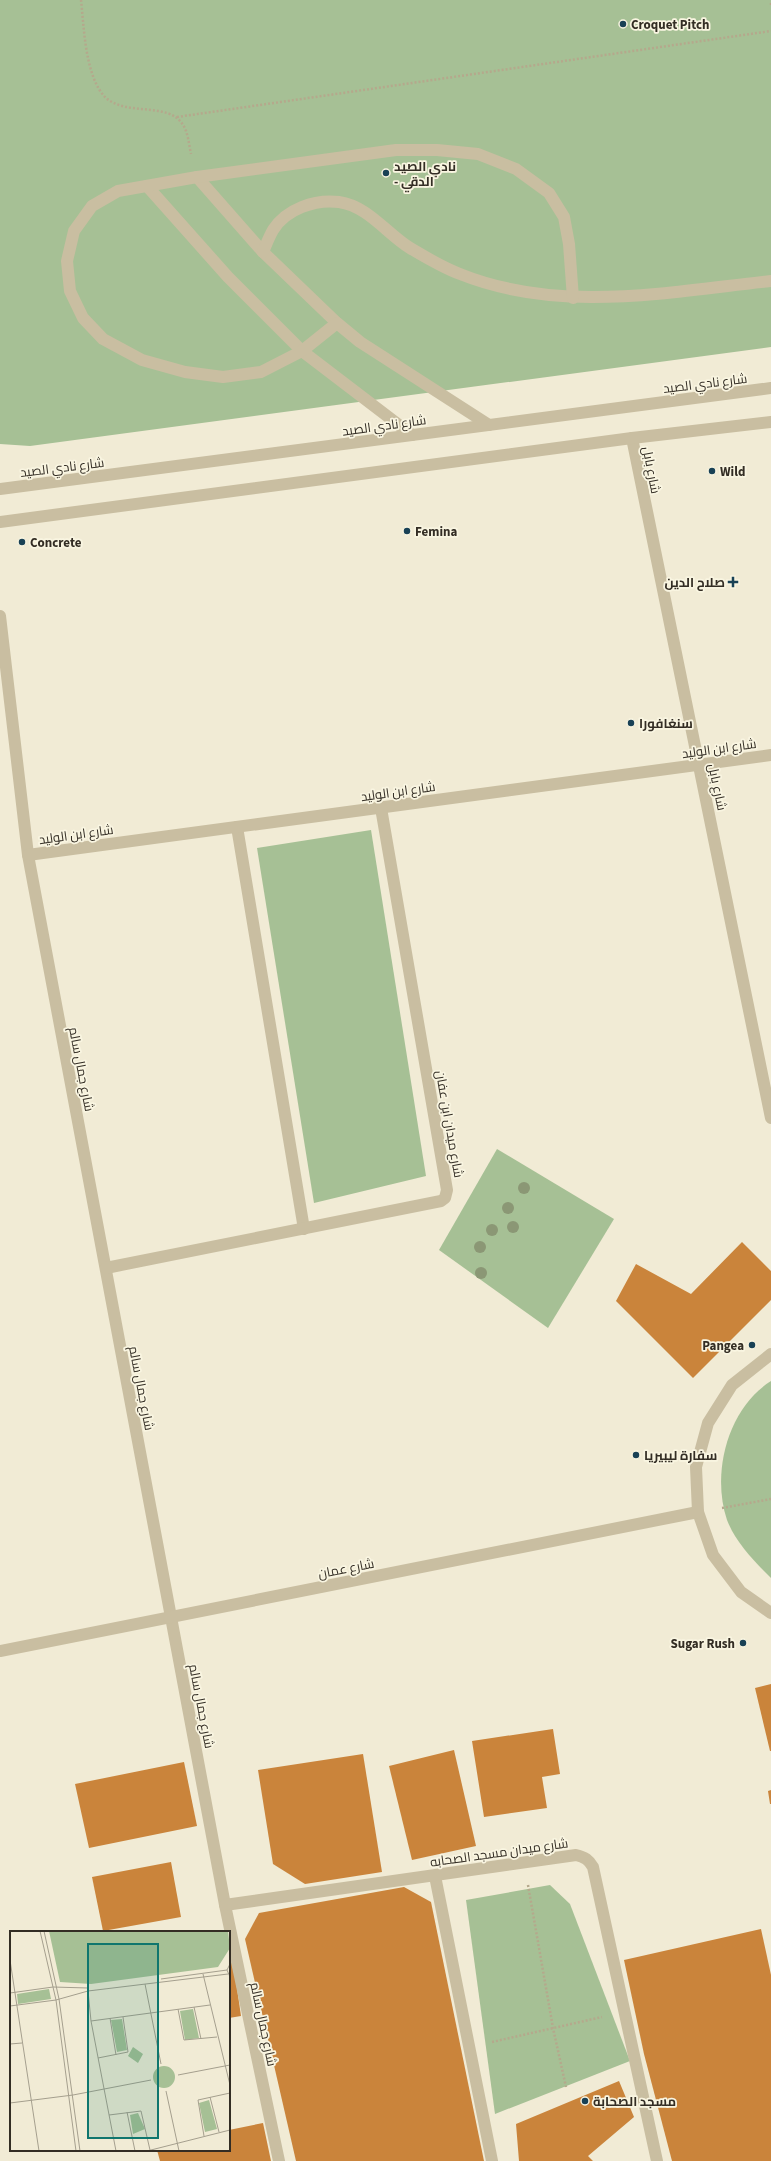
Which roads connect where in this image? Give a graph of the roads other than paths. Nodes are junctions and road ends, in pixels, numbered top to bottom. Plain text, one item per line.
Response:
1 (197, 177) junction
2 (147, 186) junction
3 (263, 252) junction
4 (771, 281) edge
5 (573, 298) junction
6 (337, 322) junction
7 (302, 351) junction
8 (771, 388) edge
9 (771, 422) edge
10 (489, 425) junction
11 (412, 435) junction
12 (632, 438) junction
13 (0, 489) edge
14 (0, 523) edge
15 (0, 616) edge
16 (771, 755) edge
17 (699, 764) junction
18 (381, 808) junction
19 (237, 827) junction
20 (28, 855) junction
21 (771, 1118) edge
22 (304, 1229) junction
23 (106, 1268) junction
24 (771, 1354) edge
25 (698, 1512) junction
26 (771, 1613) edge
27 (171, 1618) junction
28 (0, 1651) edge
29 (435, 1876) junction
30 (225, 1905) junction
31 (279, 2161) edge
32 (492, 2161) edge
33 (657, 2161) edge

1 - 2 street
1 - 3 street
1 - 5 street
2 - 7 street
2 - 7 street
3 - 5 street
3 - 6 street
4 - 5 street
6 - 7 street
6 - 10 street
7 - 11 street
8 - 10 street, شارع نادي الصيد
9 - 12 street
10 - 11 street, شارع نادي الصيد
11 - 13 street, شارع نادي الصيد
12 - 14 street
12 - 17 street, شارع بابل
15 - 20 street, شارع جمال سالم
16 - 17 street, شارع ابن الوليد
17 - 18 street, شارع ابن الوليد
17 - 21 street, شارع بابل
18 - 19 street, شارع ابن الوليد
18 - 22 street, شارع ميدان ابن عفان
19 - 20 street, شارع ابن الوليد
19 - 22 street
20 - 23 street, شارع جمال سالم
22 - 23 street, شارع ميدان ابن عفان
23 - 27 street, شارع جمال سالم
24 - 25 street
25 - 26 street
25 - 27 street, شارع عمان
27 - 28 street, شارع عمان
27 - 30 street, شارع جمال سالم
29 - 30 street, شارع ميدان مسجد الصحابه
29 - 32 street
29 - 33 street, شارع ميدان مسجد الصحابه
30 - 31 street, شارع جمال سالم

